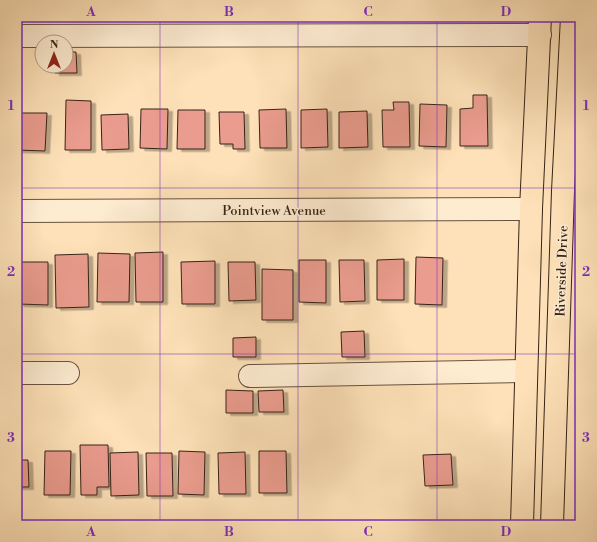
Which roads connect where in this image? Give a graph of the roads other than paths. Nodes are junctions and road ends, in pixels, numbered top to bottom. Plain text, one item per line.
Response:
1 (572, 17) edge
2 (540, 26) edge
3 (17, 36) edge
4 (531, 209) junction
5 (17, 211) edge
6 (526, 371) junction
7 (17, 373) edge
8 (68, 373) dead end
9 (250, 376) dead end
10 (522, 525) edge
11 (552, 525) edge

1 - 11 main road, Riverside Drive
2 - 3 street
2 - 4 main road
4 - 5 street, Pointview Avenue
4 - 6 main road
6 - 9 street
6 - 10 main road
7 - 8 street

